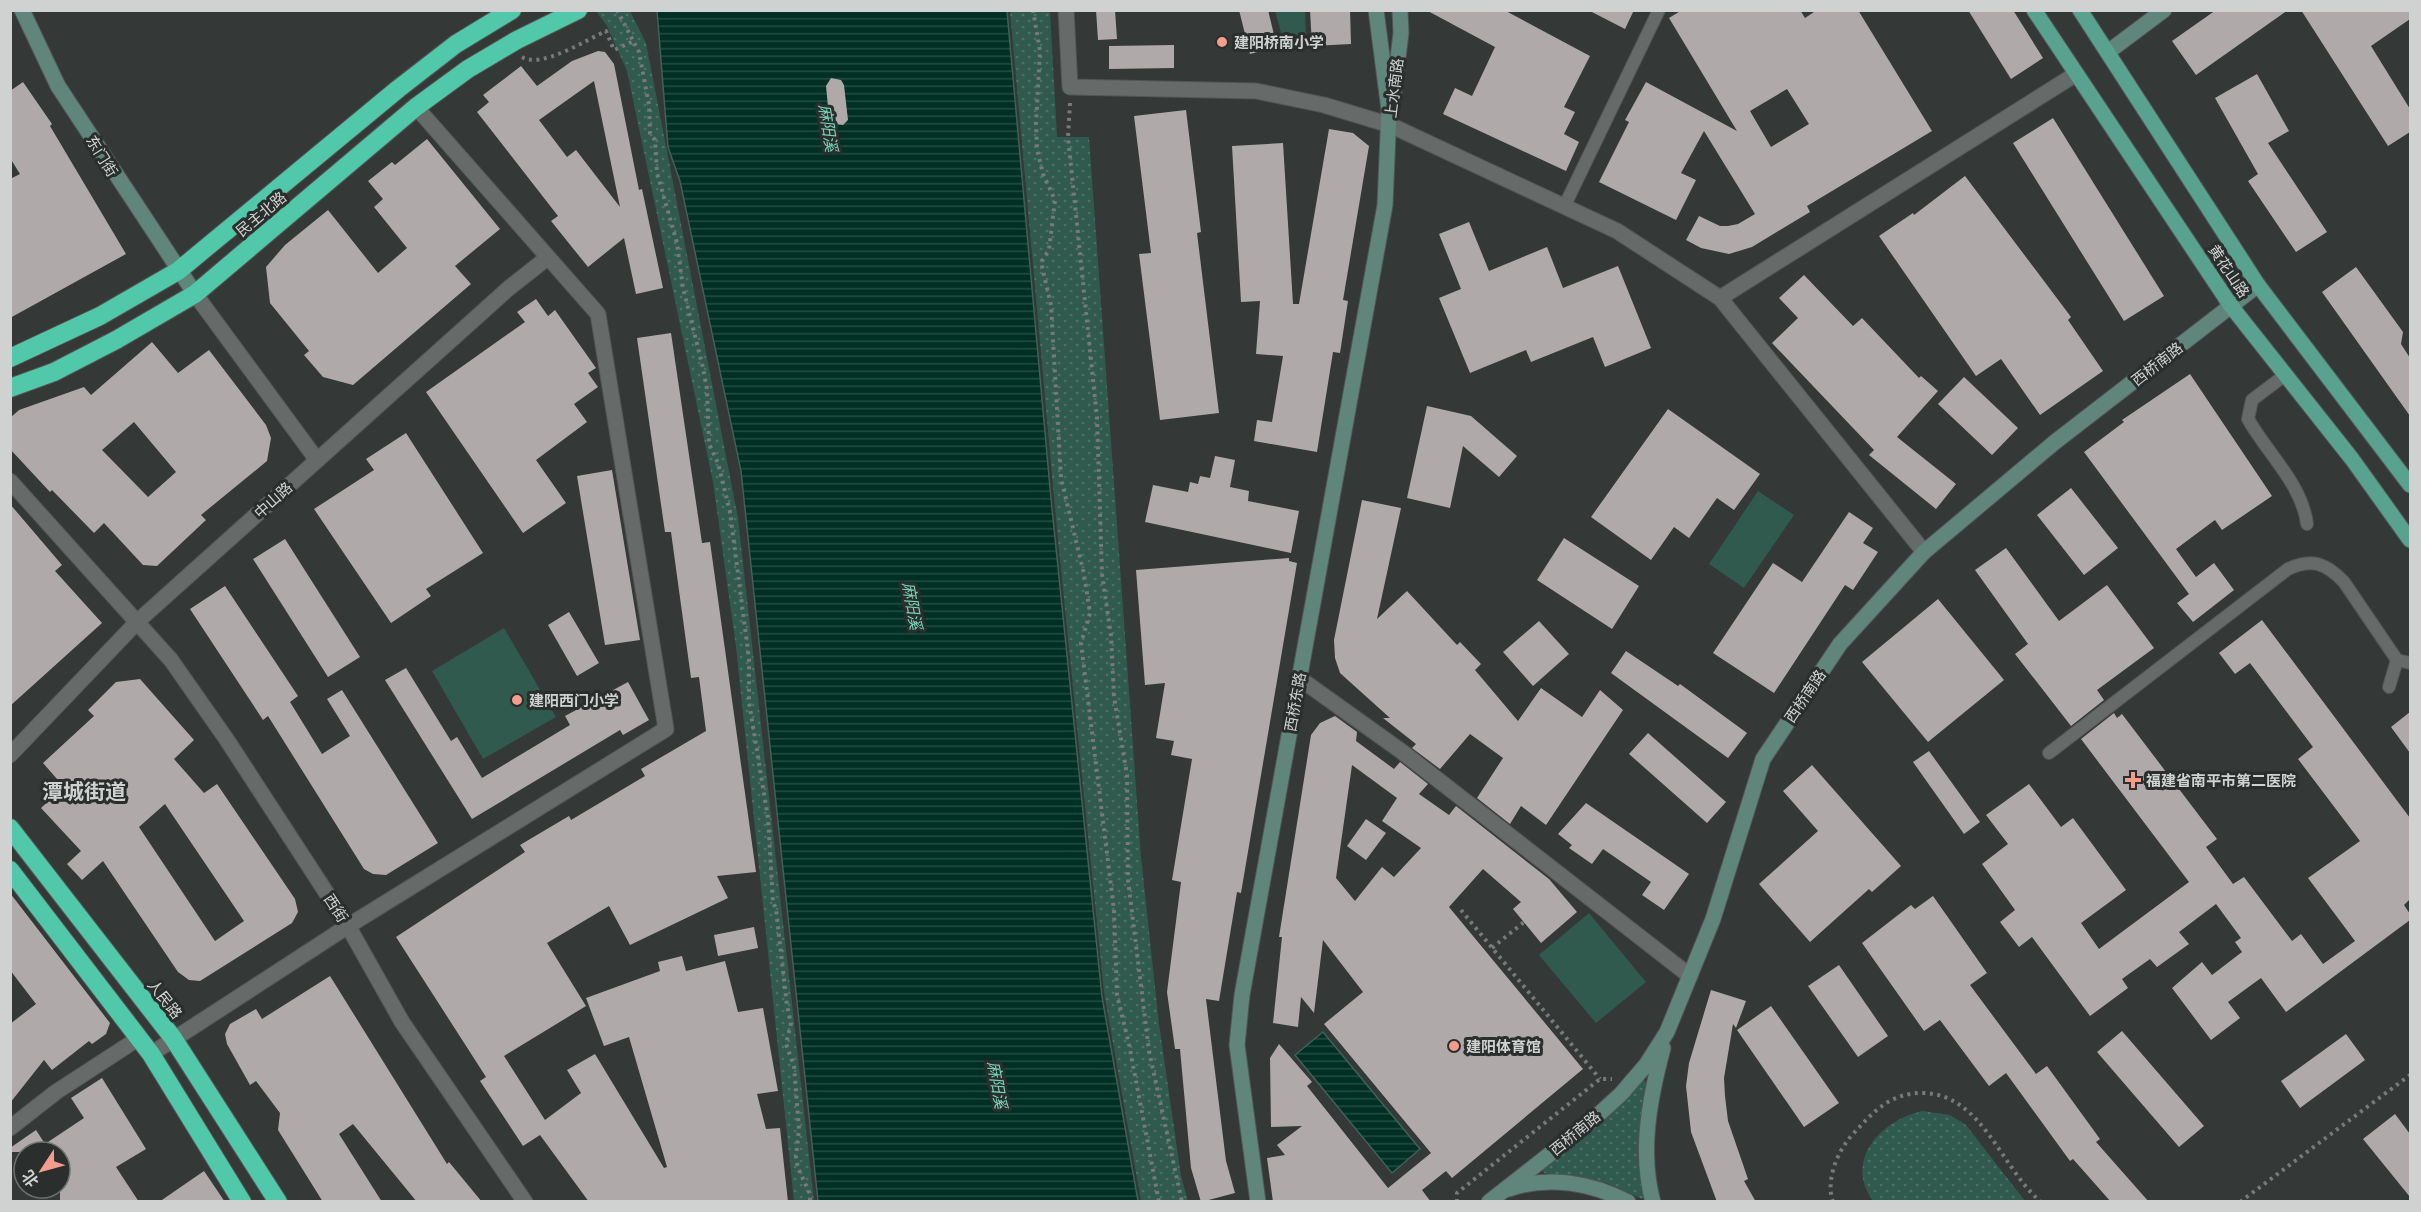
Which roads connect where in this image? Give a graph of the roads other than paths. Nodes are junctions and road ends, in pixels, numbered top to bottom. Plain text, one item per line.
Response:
1 (22, 10) edge
2 (578, 10) edge
3 (1066, 10) edge
4 (1376, 10) edge
5 (1400, 10) edge
6 (1659, 10) edge
7 (2034, 10) edge
8 (2080, 10) edge
9 (2164, 10) edge
10 (509, 12) edge
11 (2108, 52) junction
12 (2076, 74) junction
13 (416, 107) junction
14 (1390, 126) junction
15 (1564, 207) junction
16 (547, 258) junction
17 (178, 271) junction
18 (2258, 285) junction
19 (195, 294) junction
20 (1720, 298) junction
21 (2231, 306) junction
22 (10, 358) edge
23 (2285, 375) junction
24 (10, 388) edge
25 (316, 460) junction
26 (10, 481) edge
27 (2410, 485) edge
28 (2307, 524) dead end
29 (2410, 540) edge
30 (1924, 552) junction
31 (138, 621) junction
32 (2397, 660) junction
33 (2410, 663) edge
34 (1299, 678) junction
35 (2390, 687) dead end
36 (2049, 753) dead end
37 (10, 755) edge
38 (10, 828) edge
39 (10, 870) edge
40 (348, 926) junction
41 (1690, 976) junction
42 (1667, 1032) junction
43 (139, 1038) junction
44 (173, 1038) junction
45 (151, 1054) junction
46 (10, 1128) edge
47 (1494, 1197) edge
48 (242, 1202) edge
49 (278, 1202) edge
50 (525, 1202) edge
51 (1258, 1202) edge
52 (1628, 1202) edge
53 (1653, 1202) edge

1 - 17 main road, 东门街
2 - 13 highway, 民主北路
3 - 14 street
4 - 14 main road, 上水南路
5 - 14 main road, 上水南路
6 - 15 lane
7 - 12 main road, 黄花山路
8 - 11 main road, 黄花山路
9 - 11 main road
10 - 17 highway, 民主北路
11 - 18 main road, 黄花山路
12 - 20 street
12 - 21 main road, 黄花山路
13 - 16 street
13 - 19 highway, 民主北路
14 - 15 street
14 - 34 main road, 西桥东路
15 - 20 street
16 - 25 street, 中山路
16 - 40 street
17 - 19 main road, 东门街
17 - 22 highway, 民主北路
18 - 21 main road, 西桥南路
18 - 27 main road, 黄花山路
19 - 24 highway, 民主北路
19 - 25 street
20 - 30 street
21 - 23 main road, 黄花山路
21 - 30 main road, 西桥南路
23 - 28 lane
23 - 29 main road, 黄花山路
25 - 31 street, 中山路
26 - 31 street, 西街
30 - 41 main road, 西桥南路
31 - 37 street, 中山路
31 - 40 street, 西街
32 - 33 lane
32 - 35 lane
32 - 36 lane
34 - 41 street
34 - 51 main road, 西桥东路
38 - 44 highway, 人民路
39 - 43 highway
40 - 44 street
40 - 50 street, 西街
41 - 42 main road, 西桥南路
42 - 47 main road, 西桥南路
42 - 53 main road
43 - 45 highway
43 - 46 street
44 - 45 street
44 - 49 highway, 人民路
45 - 48 highway
47 - 52 main road

